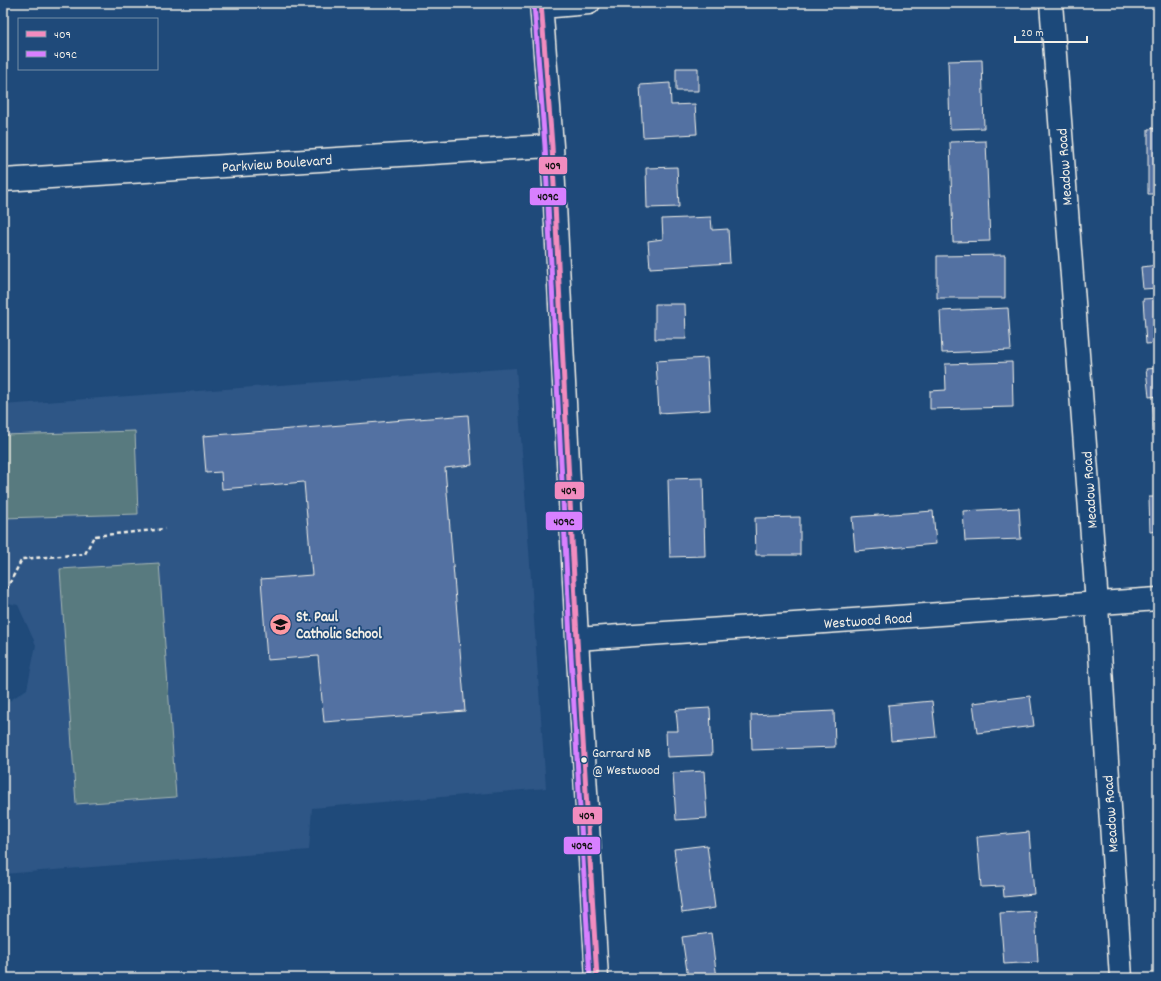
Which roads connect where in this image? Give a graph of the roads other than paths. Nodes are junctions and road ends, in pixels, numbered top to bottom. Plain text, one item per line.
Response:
1 (589, 3) edge
2 (1051, 3) edge
3 (541, 5) edge
4 (552, 146) junction
5 (3, 180) edge
6 (1158, 599) edge
7 (1097, 604) junction
8 (577, 639) junction
9 (597, 978) edge
10 (1121, 978) edge

1 - 3 street
2 - 7 street, Meadow Road
3 - 4 street
4 - 5 street, Parkview Boulevard
4 - 8 street
6 - 7 street, Westwood Road
7 - 8 street, Westwood Road
7 - 10 street, Meadow Road
8 - 9 street

